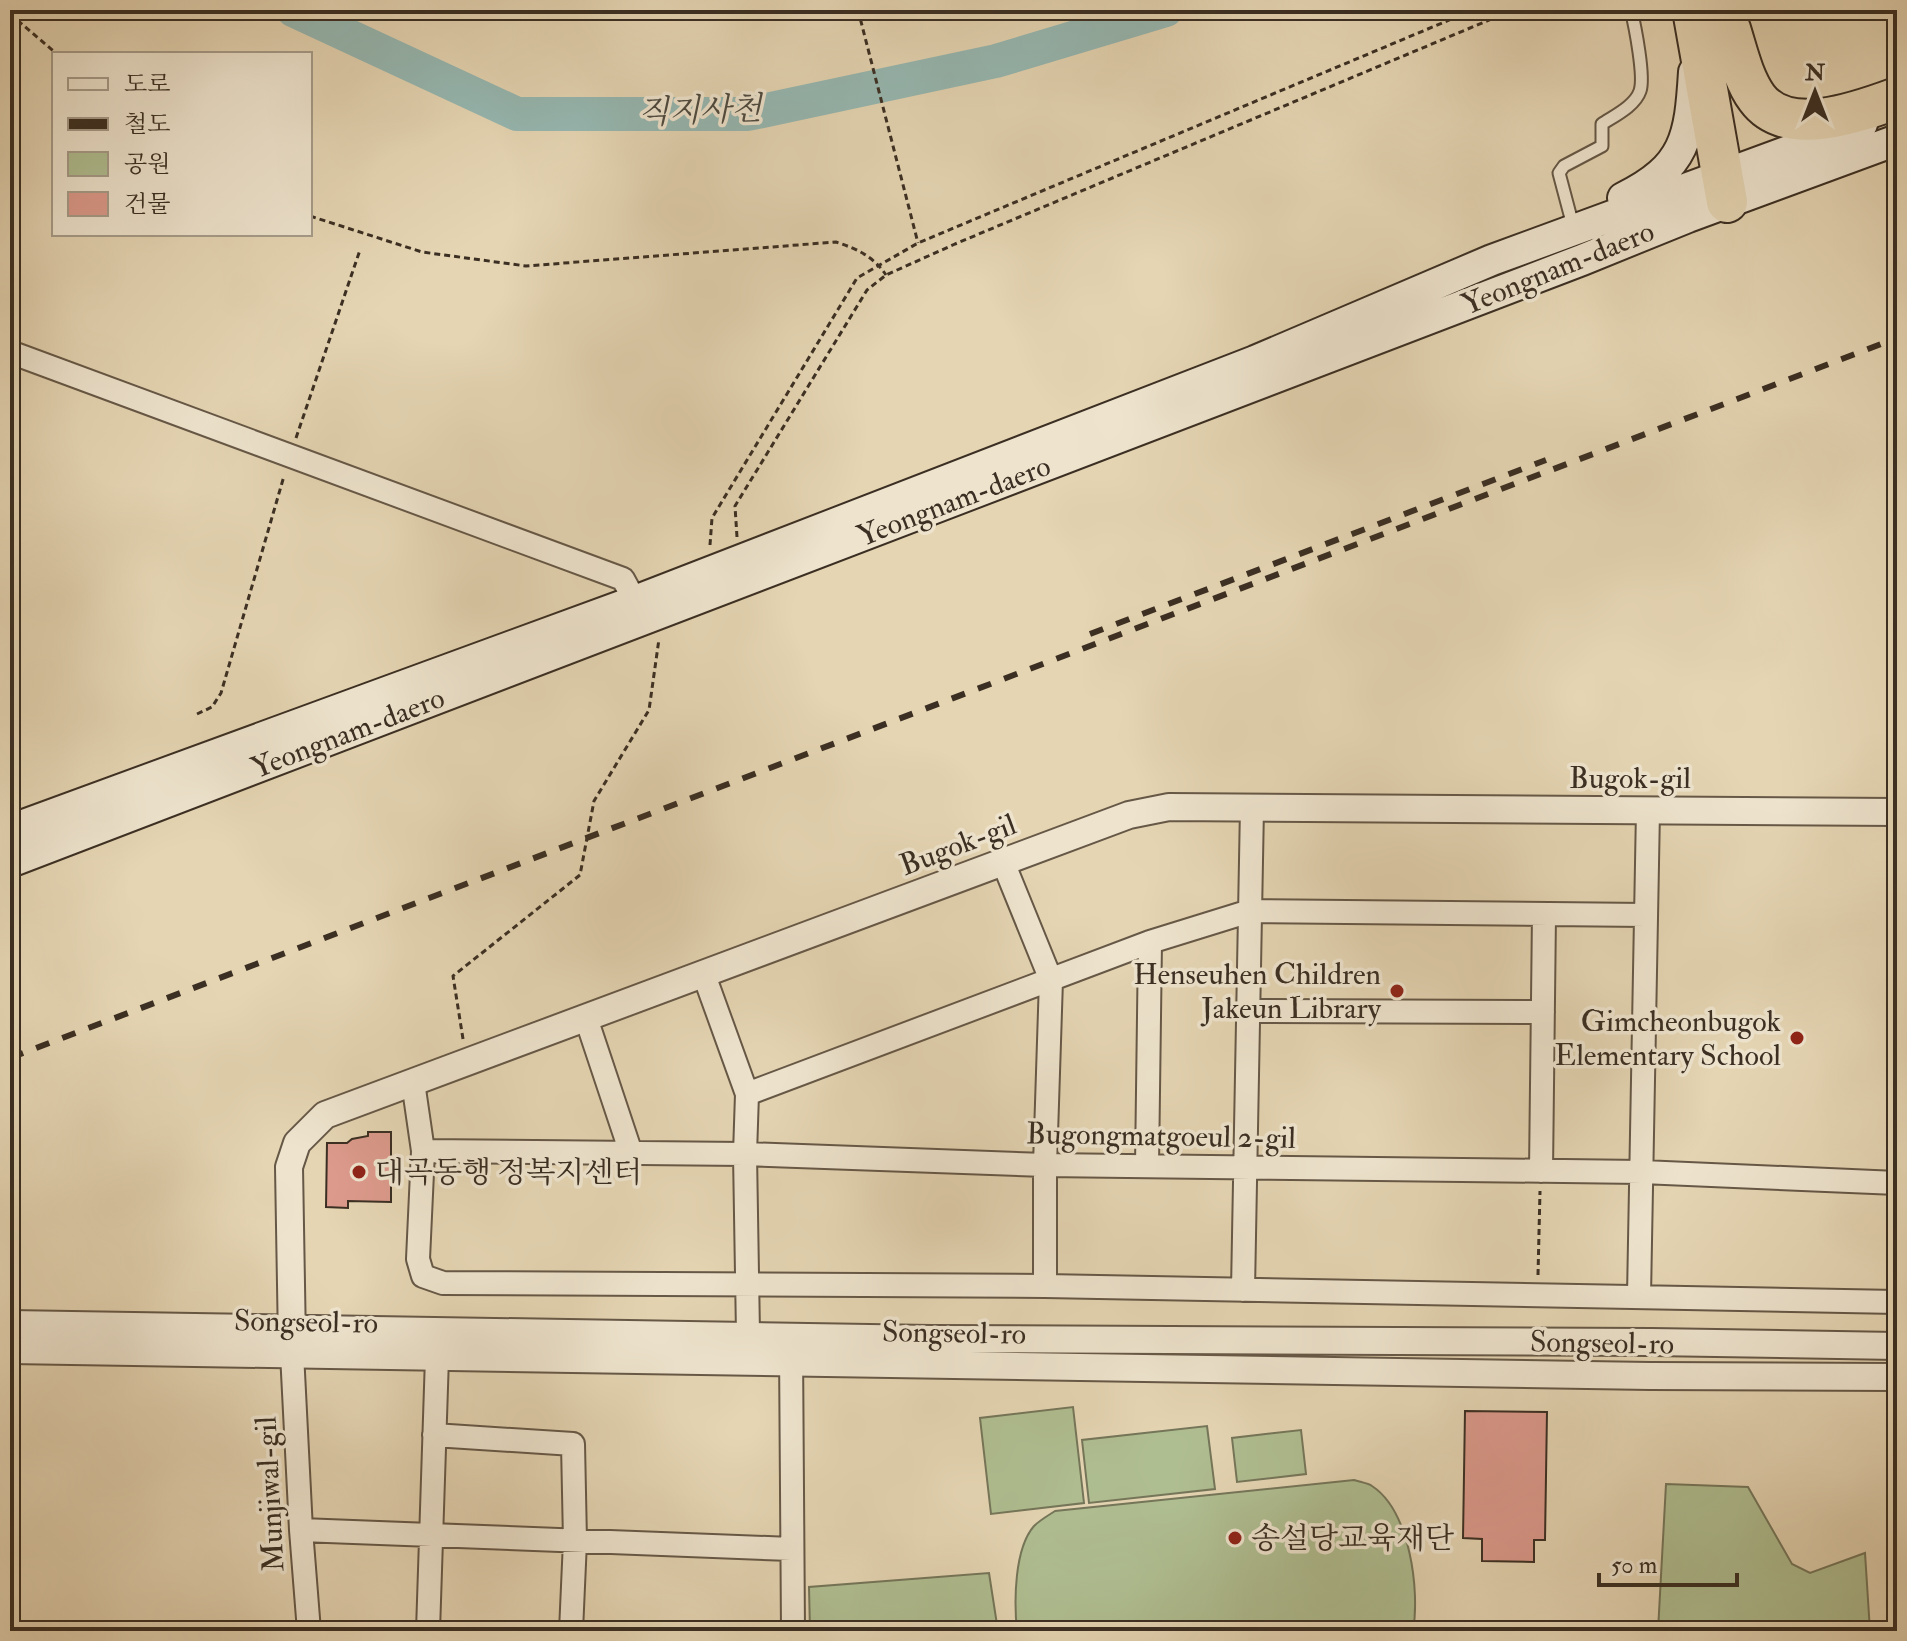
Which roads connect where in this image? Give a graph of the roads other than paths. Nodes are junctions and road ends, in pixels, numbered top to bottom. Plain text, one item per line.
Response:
1 (1631, 10) edge
2 (1711, 20) edge
3 (1897, 98) edge
4 (1897, 110) edge
5 (1897, 140) edge
6 (1737, 185) junction
7 (1572, 222) junction
8 (1492, 260) junction
9 (10, 352) edge
10 (635, 601) junction
11 (1252, 807) junction
12 (1648, 810) junction
13 (1897, 812) edge
14 (10, 830) edge
15 (10, 862) edge
16 (1003, 862) junction
17 (1250, 911) junction
18 (1544, 914) junction
19 (1646, 915) junction
20 (1150, 942) junction
21 (704, 975) junction
22 (1051, 980) junction
23 (1248, 1011) junction
24 (1543, 1012) junction
25 (586, 1018) junction
26 (413, 1082) junction
27 (747, 1094) junction
28 (423, 1151) junction
29 (631, 1153) junction
30 (745, 1154) junction
31 (1045, 1165) junction
32 (1147, 1166) junction
33 (1245, 1169) junction
34 (1541, 1171) junction
35 (1642, 1172) junction
36 (1897, 1183) edge
37 (748, 1284) junction
38 (1045, 1286) junction
39 (1243, 1290) junction
40 (1639, 1296) junction
41 (1897, 1302) edge
42 (10, 1324) edge
43 (748, 1334) junction
44 (791, 1335) junction
45 (292, 1340) junction
46 (1897, 1346) edge
47 (10, 1350) edge
48 (437, 1357) junction
49 (791, 1363) junction
50 (1897, 1377) edge
51 (434, 1435) junction
52 (301, 1530) junction
53 (431, 1535) junction
54 (575, 1541) junction
55 (791, 1549) junction
56 (309, 1631) edge
57 (428, 1631) edge
58 (571, 1631) edge
59 (793, 1631) edge

1 - 7 lane
2 - 3 highway
2 - 6 highway
2 - 7 main road
4 - 6 main road, Yeongnam-daero
5 - 6 main road, Yeongnam-daero
6 - 8 main road, Yeongnam-daero
6 - 15 main road, Yeongnam-daero
7 - 8 main road
8 - 10 main road, Yeongnam-daero
9 - 10 street
10 - 14 main road, Yeongnam-daero
11 - 12 street, Bugok-gil
11 - 16 street, Bugok-gil
11 - 17 street
12 - 13 street, Bugok-gil
12 - 19 street
16 - 21 street, Bugok-gil
16 - 22 street
17 - 18 street
17 - 20 street
17 - 23 street
18 - 19 street
18 - 24 street
19 - 35 street
20 - 22 street
20 - 32 street
21 - 25 street, Bugok-gil
21 - 27 street
22 - 27 street
22 - 31 street
23 - 24 street
23 - 33 street
24 - 34 street
25 - 26 street, Bugok-gil
25 - 29 street
26 - 28 street
26 - 45 street, Bugok-gil
27 - 30 street
28 - 29 street, Bugongmatgoeul 2-gil
28 - 37 street
29 - 30 street, Bugongmatgoeul 2-gil
30 - 31 street, Bugongmatgoeul 2-gil
30 - 37 street
31 - 32 street, Bugongmatgoeul 2-gil
31 - 38 street
32 - 33 street, Bugongmatgoeul 2-gil
33 - 34 street, Bugongmatgoeul 2-gil
33 - 39 street
34 - 35 street, Bugongmatgoeul 2-gil
35 - 36 street, Bugongmatgoeul 2-gil
35 - 40 street
37 - 38 street
37 - 43 street
38 - 39 street
39 - 40 street
40 - 41 street
42 - 45 street, Songseol-ro
43 - 44 street, Songseol-ro
43 - 45 street, Songseol-ro
44 - 46 street, Songseol-ro
44 - 49 street
45 - 47 street, Songseol-ro
45 - 48 street, Songseol-ro
45 - 52 street, Munjiwal-gil
48 - 49 street, Songseol-ro
48 - 51 street
49 - 50 street, Songseol-ro
49 - 55 street
51 - 53 street
51 - 54 street
52 - 53 street
52 - 56 street, Munjiwal-gil
53 - 54 street
53 - 57 street
54 - 55 street
54 - 58 street
55 - 59 street

